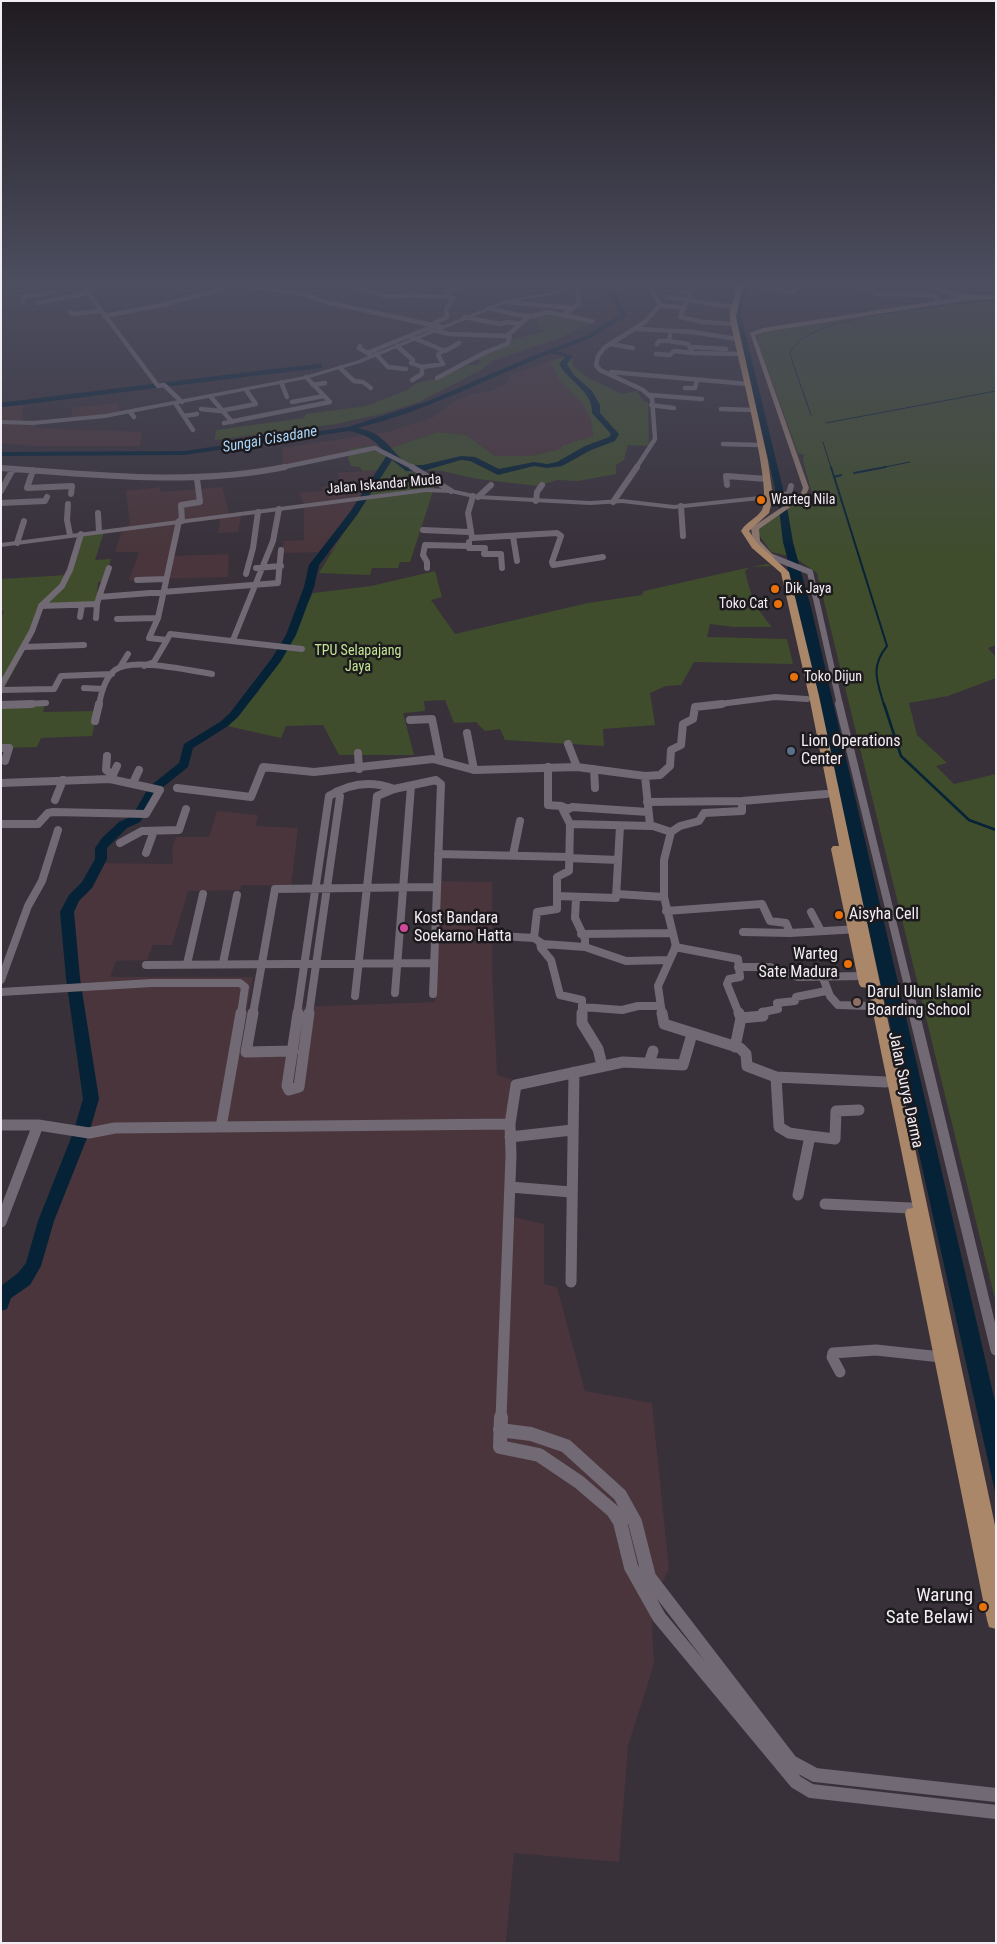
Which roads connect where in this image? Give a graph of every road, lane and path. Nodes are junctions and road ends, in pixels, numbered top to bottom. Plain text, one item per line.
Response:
1 (151, 377) edge
2 (306, 377) joint
3 (349, 377) edge
4 (417, 377) edge
5 (440, 377) edge
6 (617, 377) edge
7 (661, 377) edge
8 (746, 377) edge
9 (767, 377) edge
10 (437, 378) dead end
11 (412, 380) dead end
12 (697, 380) junction
13 (281, 382) junction
14 (325, 383) dead end
15 (748, 384) junction
16 (313, 385) junction
17 (371, 388) dead end
18 (685, 388) dead end
19 (246, 390) junction
20 (650, 395) junction
21 (324, 396) junction
22 (211, 397) junction
23 (287, 397) dead end
24 (702, 400) dead end
25 (182, 402) junction
26 (292, 402) dead end
27 (174, 403) junction
28 (651, 405) junction
29 (674, 408) dead end
30 (201, 409) dead end
31 (721, 409) dead end
32 (223, 410) junction
33 (753, 410) junction
34 (130, 412) junction
35 (197, 414) dead end
36 (184, 416) junction
37 (134, 417) dead end
38 (1, 422) edge
39 (232, 422) junction
40 (224, 423) dead end
41 (193, 430) dead end
42 (723, 444) dead end
43 (760, 445) junction
44 (1, 468) edge
45 (13, 469) junction
46 (33, 470) junction
47 (77, 473) junction
48 (197, 479) junction
49 (767, 479) junction
50 (490, 485) dead end
51 (542, 485) dead end
52 (726, 485) dead end
53 (72, 486) junction
54 (791, 486) dead end
55 (1, 491) edge
56 (451, 491) junction
57 (28, 494) dead end
58 (71, 494) dead end
59 (784, 495) joint
60 (772, 496) junction
61 (47, 497) dead end
62 (476, 497) junction
63 (536, 501) junction
64 (24, 502) junction
65 (613, 502) junction
66 (1, 503) edge
67 (68, 504) dead end
68 (681, 506) junction
69 (279, 509) junction
70 (98, 512) dead end
71 (258, 512) junction
72 (24, 521) dead end
73 (181, 521) junction
74 (423, 530) dead end
75 (99, 531) junction
76 (81, 534) junction
77 (470, 534) junction
78 (70, 535) junction
79 (513, 536) junction
80 (683, 536) dead end
81 (17, 543) junction
82 (1, 545) edge
83 (468, 546) junction
84 (281, 550) dead end
85 (770, 556) junction
86 (603, 557) dead end
87 (518, 561) dead end
88 (281, 566) junction
89 (785, 566) junction
90 (109, 568) dead end
91 (261, 568) junction
92 (427, 568) dead end
93 (502, 568) dead end
94 (165, 579) junction
95 (137, 580) dead end
96 (257, 584) junction
97 (162, 594) junction
98 (99, 597) junction
99 (97, 604) junction
100 (82, 605) junction
101 (41, 606) junction
102 (80, 617) dead end
103 (96, 618) dead end
104 (158, 618) junction
105 (117, 619) dead end
106 (166, 640) junction
107 (233, 640) junction
108 (84, 645) dead end
109 (24, 647) junction
110 (287, 649) joint
111 (302, 649) dead end
112 (128, 654) dead end
113 (144, 666) junction
114 (120, 667) junction
115 (112, 674) junction
116 (212, 674) dead end
117 (1, 686) edge
118 (84, 688) dead end
119 (103, 689) junction
120 (1, 690) edge
121 (807, 699) junction
122 (46, 704) dead end
123 (1, 705) edge
124 (410, 720) dead end
125 (95, 721) dead end
126 (466, 733) dead end
127 (568, 744) dead end
128 (1, 748) edge
129 (358, 753) dead end
130 (107, 756) dead end
131 (440, 759) junction
132 (5, 761) dead end
133 (118, 766) dead end
134 (548, 767) junction
135 (577, 767) junction
136 (359, 769) junction
137 (594, 769) junction
138 (139, 770) dead end
139 (341, 770) junction
140 (474, 770) junction
141 (645, 776) junction
142 (112, 777) junction
143 (63, 780) junction
144 (1, 782) edge
145 (133, 783) junction
146 (346, 786) junction
147 (411, 786) junction
148 (177, 788) dead end
149 (595, 788) dead end
150 (150, 789) joint
151 (394, 789) junction
152 (159, 790) joint
153 (336, 792) junction
154 (826, 794) junction
155 (55, 800) dead end
156 (742, 801) junction
157 (647, 802) junction
158 (561, 806) junction
159 (186, 809) dead end
160 (648, 812) junction
161 (142, 814) junction
162 (520, 821) dead end
163 (1, 824) edge
164 (570, 824) junction
165 (620, 826) junction
166 (651, 826) junction
167 (58, 830) dead end
168 (154, 831) junction
169 (142, 832) junction
170 (671, 832) junction
171 (120, 843) dead end
172 (146, 853) dead end
173 (438, 854) junction
174 (513, 855) junction
175 (568, 857) junction
176 (618, 860) junction
177 (436, 887) junction
178 (316, 888) junction
179 (326, 888) junction
180 (367, 888) junction
181 (403, 888) junction
182 (204, 894) dead end
183 (617, 894) junction
184 (237, 895) dead end
185 (557, 896) junction
186 (664, 897) junction
187 (576, 898) junction
188 (666, 911) junction
189 (811, 912) dead end
190 (857, 929) junction
191 (821, 931) junction
192 (743, 932) dead end
193 (672, 933) junction
194 (790, 933) junction
195 (581, 934) junction
196 (499, 936) dead end
197 (537, 940) junction
198 (585, 947) junction
199 (675, 947) junction
200 (669, 960) junction
201 (434, 963) junction
202 (187, 964) junction
203 (223, 964) junction
204 (261, 964) junction
205 (310, 964) junction
206 (359, 964) junction
207 (398, 964) junction
208 (146, 965) dead end
209 (738, 967) junction
210 (863, 976) junction
211 (822, 978) junction
212 (1, 980) edge
213 (826, 991) junction
214 (1, 992) edge
215 (395, 994) dead end
216 (433, 994) dead end
217 (355, 996) dead end
218 (660, 1006) junction
219 (870, 1006) junction
220 (582, 1007) junction
221 (741, 1018) junction
222 (692, 1034) junction
223 (735, 1047) junction
224 (293, 1051) junction
225 (653, 1051) dead end
226 (649, 1063) junction
227 (602, 1065) junction
228 (574, 1072) junction
229 (776, 1077) junction
230 (886, 1082) junction
231 (859, 1110) dead end
232 (510, 1124) junction
233 (1, 1125) edge
234 (38, 1125) junction
235 (221, 1127) junction
236 (572, 1130) junction
237 (510, 1136) junction
238 (810, 1136) junction
239 (510, 1187) junction
240 (571, 1192) junction
241 (798, 1195) dead end
242 (825, 1204) dead end
243 (911, 1208) junction
244 (1, 1222) edge
245 (571, 1282) dead end
246 (996, 1350) edge
247 (941, 1357) junction
248 (840, 1372) dead end
249 (500, 1430) junction
250 (996, 1575) edge
251 (996, 1620) edge
252 (996, 1795) edge
253 (996, 1812) edge

1 - 25 street
2 - 13 street
2 - 16 street
3 - 17 street
4 - 11 street
5 - 10 street
6 - 20 street
7 - 12 street
8 - 15 main road
9 - 85 main road
12 - 15 street
12 - 18 street
13 - 19 street
13 - 23 street
14 - 16 street
15 - 33 main road
16 - 21 street
19 - 22 street
19 - 32 street
20 - 24 street
20 - 28 street
21 - 26 street
21 - 39 street
22 - 25 street
22 - 32 street
25 - 27 street
27 - 34 street
27 - 36 street
28 - 29 street
28 - 65 street
30 - 32 street
31 - 33 street
32 - 39 street
33 - 43 main road
34 - 37 street
34 - 38 street
35 - 36 street
36 - 41 street
39 - 40 street
42 - 43 street
43 - 49 main road
44 - 45 street
45 - 46 street
45 - 55 street
46 - 47 street
46 - 53 street
47 - 48 street
47 - 53 street
48 - 56 street
48 - 73 street
49 - 52 street
49 - 60 main road
50 - 62 street
51 - 63 street
53 - 58 street
54 - 59 street
56 - 62 street, Jalan Iskandar Muda
56 - 69 street, Jalan Iskandar Muda
57 - 64 street
59 - 60 street
60 - 68 street, Jalan Iskandar Muda
60 - 89 main road, Jalan Surya Darma
61 - 64 street
62 - 63 street, Jalan Iskandar Muda
62 - 77 street
63 - 65 street, Jalan Iskandar Muda
64 - 66 street
65 - 68 street, Jalan Iskandar Muda
67 - 78 street
68 - 80 street
69 - 71 street, Jalan Iskandar Muda
69 - 91 street
70 - 75 street
71 - 73 street, Jalan Iskandar Muda
71 - 91 street
72 - 81 street
73 - 75 street, Jalan Iskandar Muda
73 - 94 street
74 - 77 street
75 - 76 street, Jalan Iskandar Muda
76 - 78 street, Jalan Iskandar Muda
76 - 101 street
77 - 79 street
77 - 83 street
78 - 81 street, Jalan Iskandar Muda
79 - 86 street
79 - 87 street
81 - 82 street, Jalan Iskandar Muda
83 - 92 street
83 - 93 street
84 - 88 street
85 - 89 street
85 - 89 main road
88 - 91 street
88 - 96 street
89 - 121 main road, Jalan Surya Darma
89 - 190 main road, Jalan Surya Darma
89 - 246 street
90 - 98 street
91 - 96 street
94 - 95 street
94 - 97 street
96 - 97 street
96 - 107 street
97 - 98 street
97 - 104 street
98 - 99 street
99 - 100 street
99 - 103 street
100 - 101 street
100 - 102 street
101 - 109 street
104 - 105 street
104 - 106 street
106 - 107 street
106 - 113 street
107 - 110 street
108 - 109 street
109 - 117 street
110 - 111 street
112 - 114 street
113 - 114 street
113 - 116 street
114 - 115 street
115 - 119 street
115 - 120 street
118 - 119 street
119 - 125 street
121 - 141 street
121 - 154 main road, Jalan Surya Darma
122 - 123 street
124 - 131 street
126 - 140 street
127 - 135 street
128 - 132 street
129 - 136 street
130 - 142 street
131 - 136 street
131 - 140 street
133 - 142 street
134 - 135 street
134 - 140 street
134 - 158 street
135 - 137 street
136 - 139 street
137 - 141 street
137 - 149 street
138 - 145 street
139 - 146 street
139 - 148 street
141 - 157 street
142 - 143 street
142 - 145 street
143 - 144 street
143 - 155 street
145 - 150 street
146 - 151 street
146 - 153 street
147 - 151 street
147 - 173 street
147 - 181 street
150 - 152 street
151 - 180 street
152 - 161 street
153 - 178 street
153 - 179 street
154 - 156 street
154 - 190 main road, Jalan Surya Darma
156 - 157 street
156 - 170 street
157 - 160 street
158 - 160 street
158 - 164 street
159 - 168 street
160 - 166 street
161 - 163 street
161 - 169 street
162 - 174 street
164 - 165 street
164 - 175 street
165 - 166 street
165 - 176 street
166 - 170 street
167 - 212 street
168 - 169 street
168 - 172 street
169 - 171 street
170 - 186 street
173 - 174 street
173 - 177 street
174 - 175 street
175 - 176 street
175 - 185 street
176 - 183 street
177 - 181 street
177 - 201 street
178 - 179 street
178 - 204 street
178 - 205 street
179 - 180 street
179 - 205 street
180 - 181 street
180 - 206 street
181 - 207 street
182 - 202 street
183 - 186 street
183 - 187 street
184 - 203 street
185 - 187 street
185 - 197 street
186 - 188 street
187 - 195 street
188 - 193 street
188 - 194 street
189 - 191 street
190 - 191 street
190 - 210 main road, Jalan Surya Darma
190 - 250 main road, Jalan Surya Darma
191 - 194 street
192 - 194 street
193 - 195 street
193 - 199 street
195 - 198 street
196 - 197 street
197 - 198 street
197 - 220 street
198 - 200 street
199 - 200 street
199 - 209 street
200 - 218 street
201 - 207 street
201 - 216 street
202 - 203 street
202 - 208 street
203 - 204 street
204 - 205 street
204 - 224 street
205 - 206 street
205 - 224 street
205 - 224 street
206 - 207 street
206 - 217 street
207 - 215 street
209 - 211 street
209 - 221 street
210 - 211 street
210 - 219 main road, Jalan Surya Darma
211 - 213 street
213 - 219 street
213 - 221 street
214 - 235 street
218 - 220 street
218 - 222 street
219 - 230 main road, Jalan Surya Darma
220 - 227 street
221 - 223 street
222 - 223 street
222 - 226 street
223 - 229 street
225 - 226 street
226 - 227 street
227 - 228 street
228 - 232 street
228 - 236 street
229 - 230 street
229 - 238 street
230 - 243 main road, Jalan Surya Darma
231 - 238 street
232 - 235 street
232 - 237 street
233 - 234 street
234 - 235 street
234 - 244 street
236 - 237 street
236 - 240 street
237 - 239 street
238 - 241 street
239 - 240 street
239 - 249 street
240 - 245 street
242 - 243 street
243 - 247 main road, Jalan Surya Darma
247 - 248 street
247 - 251 main road, Jalan Surya Darma
249 - 252 street
249 - 253 street

